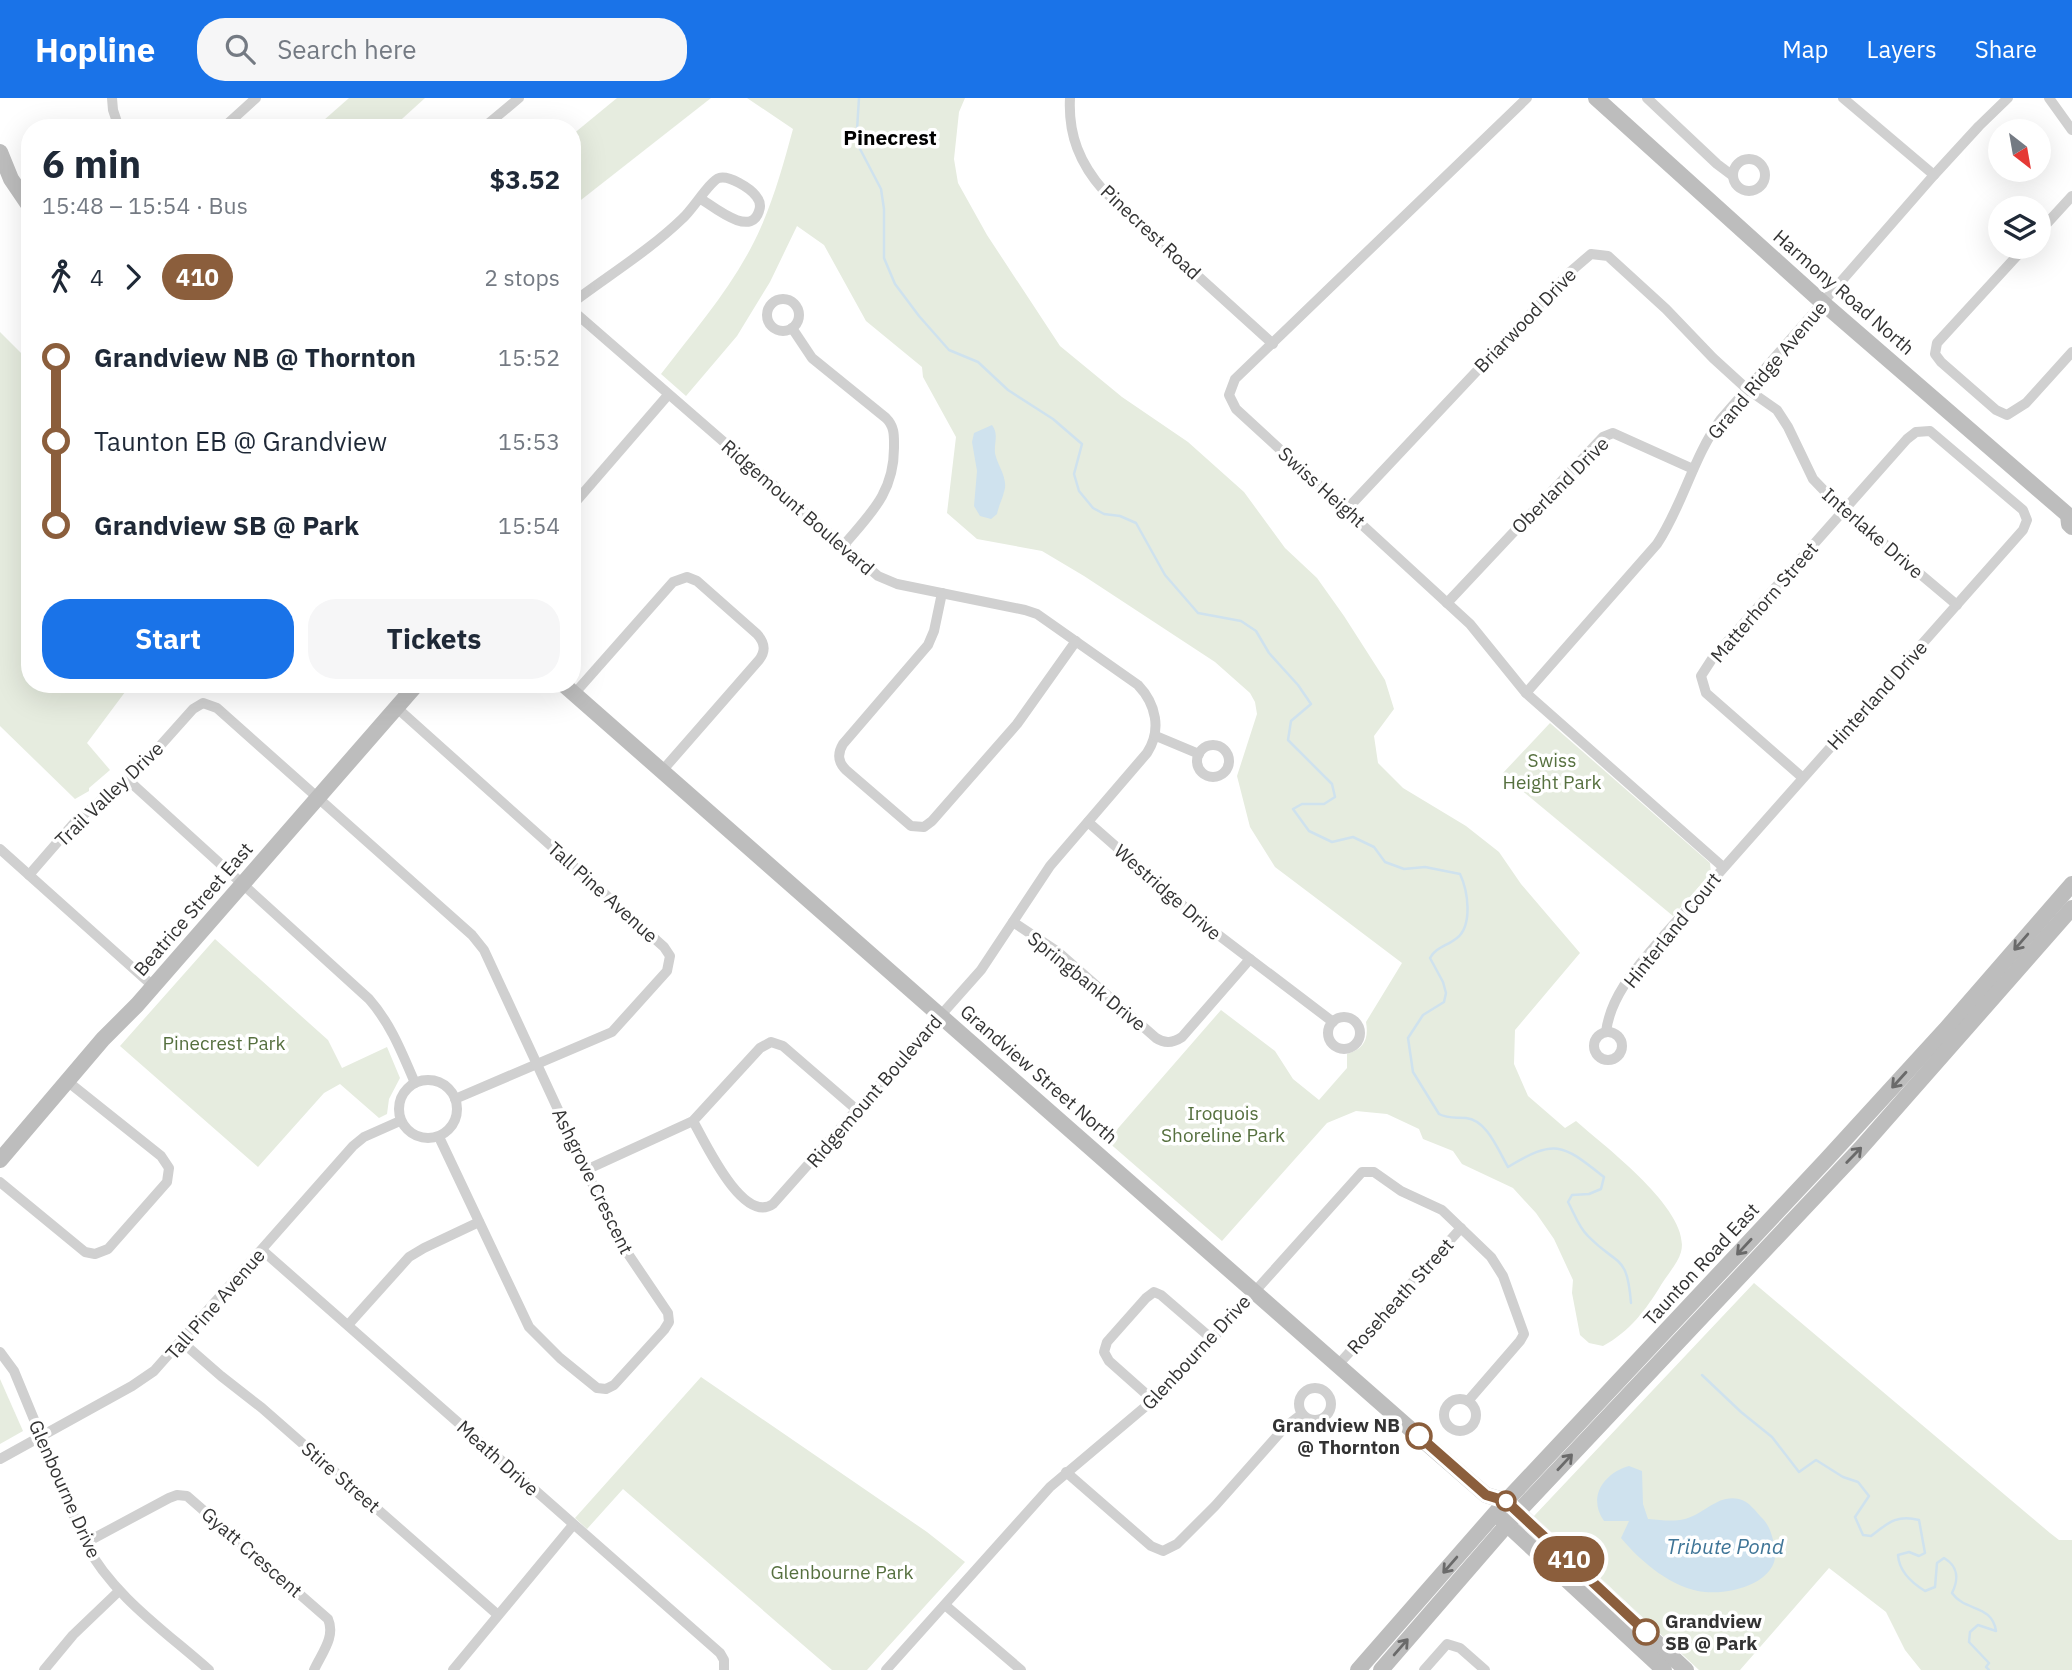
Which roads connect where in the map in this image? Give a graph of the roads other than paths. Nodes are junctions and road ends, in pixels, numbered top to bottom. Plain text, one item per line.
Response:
1 (112, 98) edge
2 (256, 98) edge
3 (519, 98) edge
4 (1070, 98) edge
5 (1527, 98) edge
6 (1596, 98) edge
7 (1647, 98) edge
8 (1843, 98) edge
9 (2008, 98) edge
10 (2049, 98) edge
11 (116, 119) edge
12 (233, 119) edge
13 (494, 119) edge
14 (2072, 130) edge
15 (0, 152) edge
16 (1733, 176) dead end
17 (1934, 176) junction
18 (21, 194) edge
19 (2072, 196) edge
20 (701, 200) junction
21 (2051, 219) edge
22 (2014, 259) edge
23 (581, 296) edge
24 (1823, 303) junction
25 (581, 318) edge
26 (792, 328) dead end
27 (1273, 344) junction
28 (2072, 352) edge
29 (1747, 389) junction
30 (668, 395) junction
31 (1693, 469) junction
32 (581, 496) edge
33 (1347, 509) junction
34 (1845, 509) junction
35 (2070, 514) edge
36 (2027, 520) joint
37 (843, 546) junction
38 (942, 593) junction
39 (1447, 603) junction
40 (1957, 605) junction
41 (1076, 641) junction
42 (581, 677) edge
43 (410, 693) edge
44 (574, 693) edge
45 (1527, 693) junction
46 (397, 708) junction
47 (1156, 736) junction
48 (1199, 754) dead end
49 (662, 771) junction
50 (1803, 778) junction
51 (128, 780) junction
52 (318, 798) junction
53 (1088, 822) junction
54 (0, 849) edge
55 (1723, 867) junction
56 (29, 875) junction
57 (2072, 884) edge
58 (242, 885) junction
59 (2072, 908) edge
60 (1013, 922) junction
61 (1250, 959) junction
62 (153, 986) junction
63 (941, 1015) junction
64 (1333, 1022) dead end
65 (1606, 1032) dead end
66 (537, 1064) junction
67 (67, 1081) junction
68 (415, 1083) junction
69 (455, 1099) junction
70 (856, 1110) junction
71 (400, 1121) junction
72 (693, 1121) junction
73 (439, 1137) junction
74 (0, 1160) edge
75 (586, 1170) junction
76 (0, 1182) edge
77 (479, 1222) junction
78 (1461, 1228) junction
79 (262, 1250) junction
80 (1254, 1291) junction
81 (348, 1325) junction
82 (1212, 1339) junction
83 (181, 1342) junction
84 (0, 1352) edge
85 (1338, 1365) junction
86 (1154, 1401) junction
87 (1468, 1401) dead end
88 (1302, 1414) dead end
89 (41, 1436) junction
90 (0, 1459) edge
91 (1066, 1472) junction
92 (1507, 1513) junction
93 (573, 1525) junction
94 (85, 1543) junction
95 (119, 1591) junction
96 (945, 1605) junction
97 (498, 1615) junction
98 (1621, 1619) junction
99 (44, 1670) edge
100 (209, 1670) edge
101 (314, 1670) edge
102 (453, 1670) edge
103 (724, 1670) edge
104 (886, 1670) edge
105 (1020, 1670) edge
106 (1359, 1670) edge
107 (1381, 1670) edge
108 (1424, 1670) edge
109 (1485, 1670) edge
110 (1664, 1670) edge
111 (1686, 1670) edge

1 - 11 street
2 - 12 street
3 - 13 street
4 - 27 street, Pinecrest Road
5 - 27 street, Swiss Height
6 - 24 main road, Harmony Road North
7 - 16 street
8 - 17 street
9 - 17 street, Grand Ridge Avenue
10 - 14 street
15 - 18 main road
17 - 24 street, Grand Ridge Avenue
19 - 21 street
20 - 20 street
20 - 23 street
22 - 28 street
24 - 29 street, Grand Ridge Avenue
24 - 35 main road, Harmony Road North
25 - 30 street, Ridgemount Boulevard
26 - 37 street
27 - 33 street, Swiss Height
29 - 31 street, Grand Ridge Avenue
29 - 33 street, Briarwood Drive
29 - 34 street, Interlake Drive
30 - 32 street
30 - 37 street, Ridgemount Boulevard
31 - 39 street, Oberland Drive
31 - 45 street, Grand Ridge Avenue
33 - 39 street, Swiss Height
34 - 36 street, Matterhorn Street
34 - 40 street, Interlake Drive
34 - 50 street, Matterhorn Street
36 - 40 street, Hinterland Drive
37 - 38 street, Ridgemount Boulevard
38 - 41 street, Ridgemount Boulevard
38 - 41 street
39 - 45 street, Swiss Height
40 - 50 street, Hinterland Drive
41 - 47 street, Ridgemount Boulevard
42 - 49 street
43 - 46 main road, Beatrice Street East
44 - 49 main road, Grandview Street North
45 - 55 street, Swiss Height
46 - 52 main road, Beatrice Street East
46 - 66 street, Tall Pine Avenue
47 - 48 street
47 - 53 street, Ridgemount Boulevard
49 - 63 main road, Grandview Street North
50 - 55 street, Hinterland Drive
51 - 52 street, Trail Valley Drive
51 - 56 street, Trail Valley Drive
51 - 58 street
52 - 58 main road, Beatrice Street East
52 - 66 street, Ashgrove Crescent
53 - 60 street, Ridgemount Boulevard
53 - 61 street, Westridge Drive
54 - 56 street
55 - 65 street, Hinterland Court
56 - 62 street
57 -> 92 main road, Taunton Road East
58 - 62 main road, Beatrice Street East
58 - 68 street
92 -> 59 main road, Taunton Road East
60 - 61 street, Springbank Drive
60 - 63 street, Ridgemount Boulevard
61 - 64 street, Westridge Drive
62 - 67 main road, Beatrice Street East
63 - 70 street, Ridgemount Boulevard
63 - 80 main road, Grandview Street North
66 - 69 street, Tall Pine Avenue
66 - 75 street, Ashgrove Crescent
67 - 74 main road, Beatrice Street East
67 - 76 street
68 - 69 street
68 - 71 street
69 - 73 street
70 - 72 street
70 - 72 street, Ridgemount Boulevard
71 - 73 street
71 - 79 street, Tall Pine Avenue
72 - 75 street
73 - 77 street, Ashgrove Crescent
75 - 77 street, Ashgrove Crescent
77 - 81 street
78 - 80 street, Glenbourne Drive
78 - 85 street, Roseheath Street
78 - 87 street
79 - 81 street, Meath Drive
79 - 83 street, Tall Pine Avenue
80 - 82 street, Glenbourne Drive
80 - 85 main road, Grandview Street North
81 - 93 street, Meath Drive
82 - 86 street, Glenbourne Drive
82 - 86 street
83 - 89 street, Tall Pine Avenue
83 - 97 street, Stire Street
84 - 89 street, Glenbourne Drive
85 - 92 main road, Grandview Street North
86 - 91 street, Glenbourne Drive
88 - 91 street
89 - 90 street, Tall Pine Avenue
89 - 94 street, Glenbourne Drive
91 - 96 street, Glenbourne Drive
92 - 98 main road, Grandview Street North
92 -> 106 main road, Taunton Road East
107 -> 92 main road, Taunton Road East
93 - 97 street
93 - 103 street, Meath Drive
94 - 95 street, Glenbourne Drive
94 - 101 street, Gyatt Crescent
95 - 99 street
95 - 100 street, Glenbourne Drive
96 - 104 street, Glenbourne Drive
96 - 105 street
97 - 102 street
98 - 110 main road, Grandview Street North
98 - 111 main road, Grandview Street North
108 - 109 street

